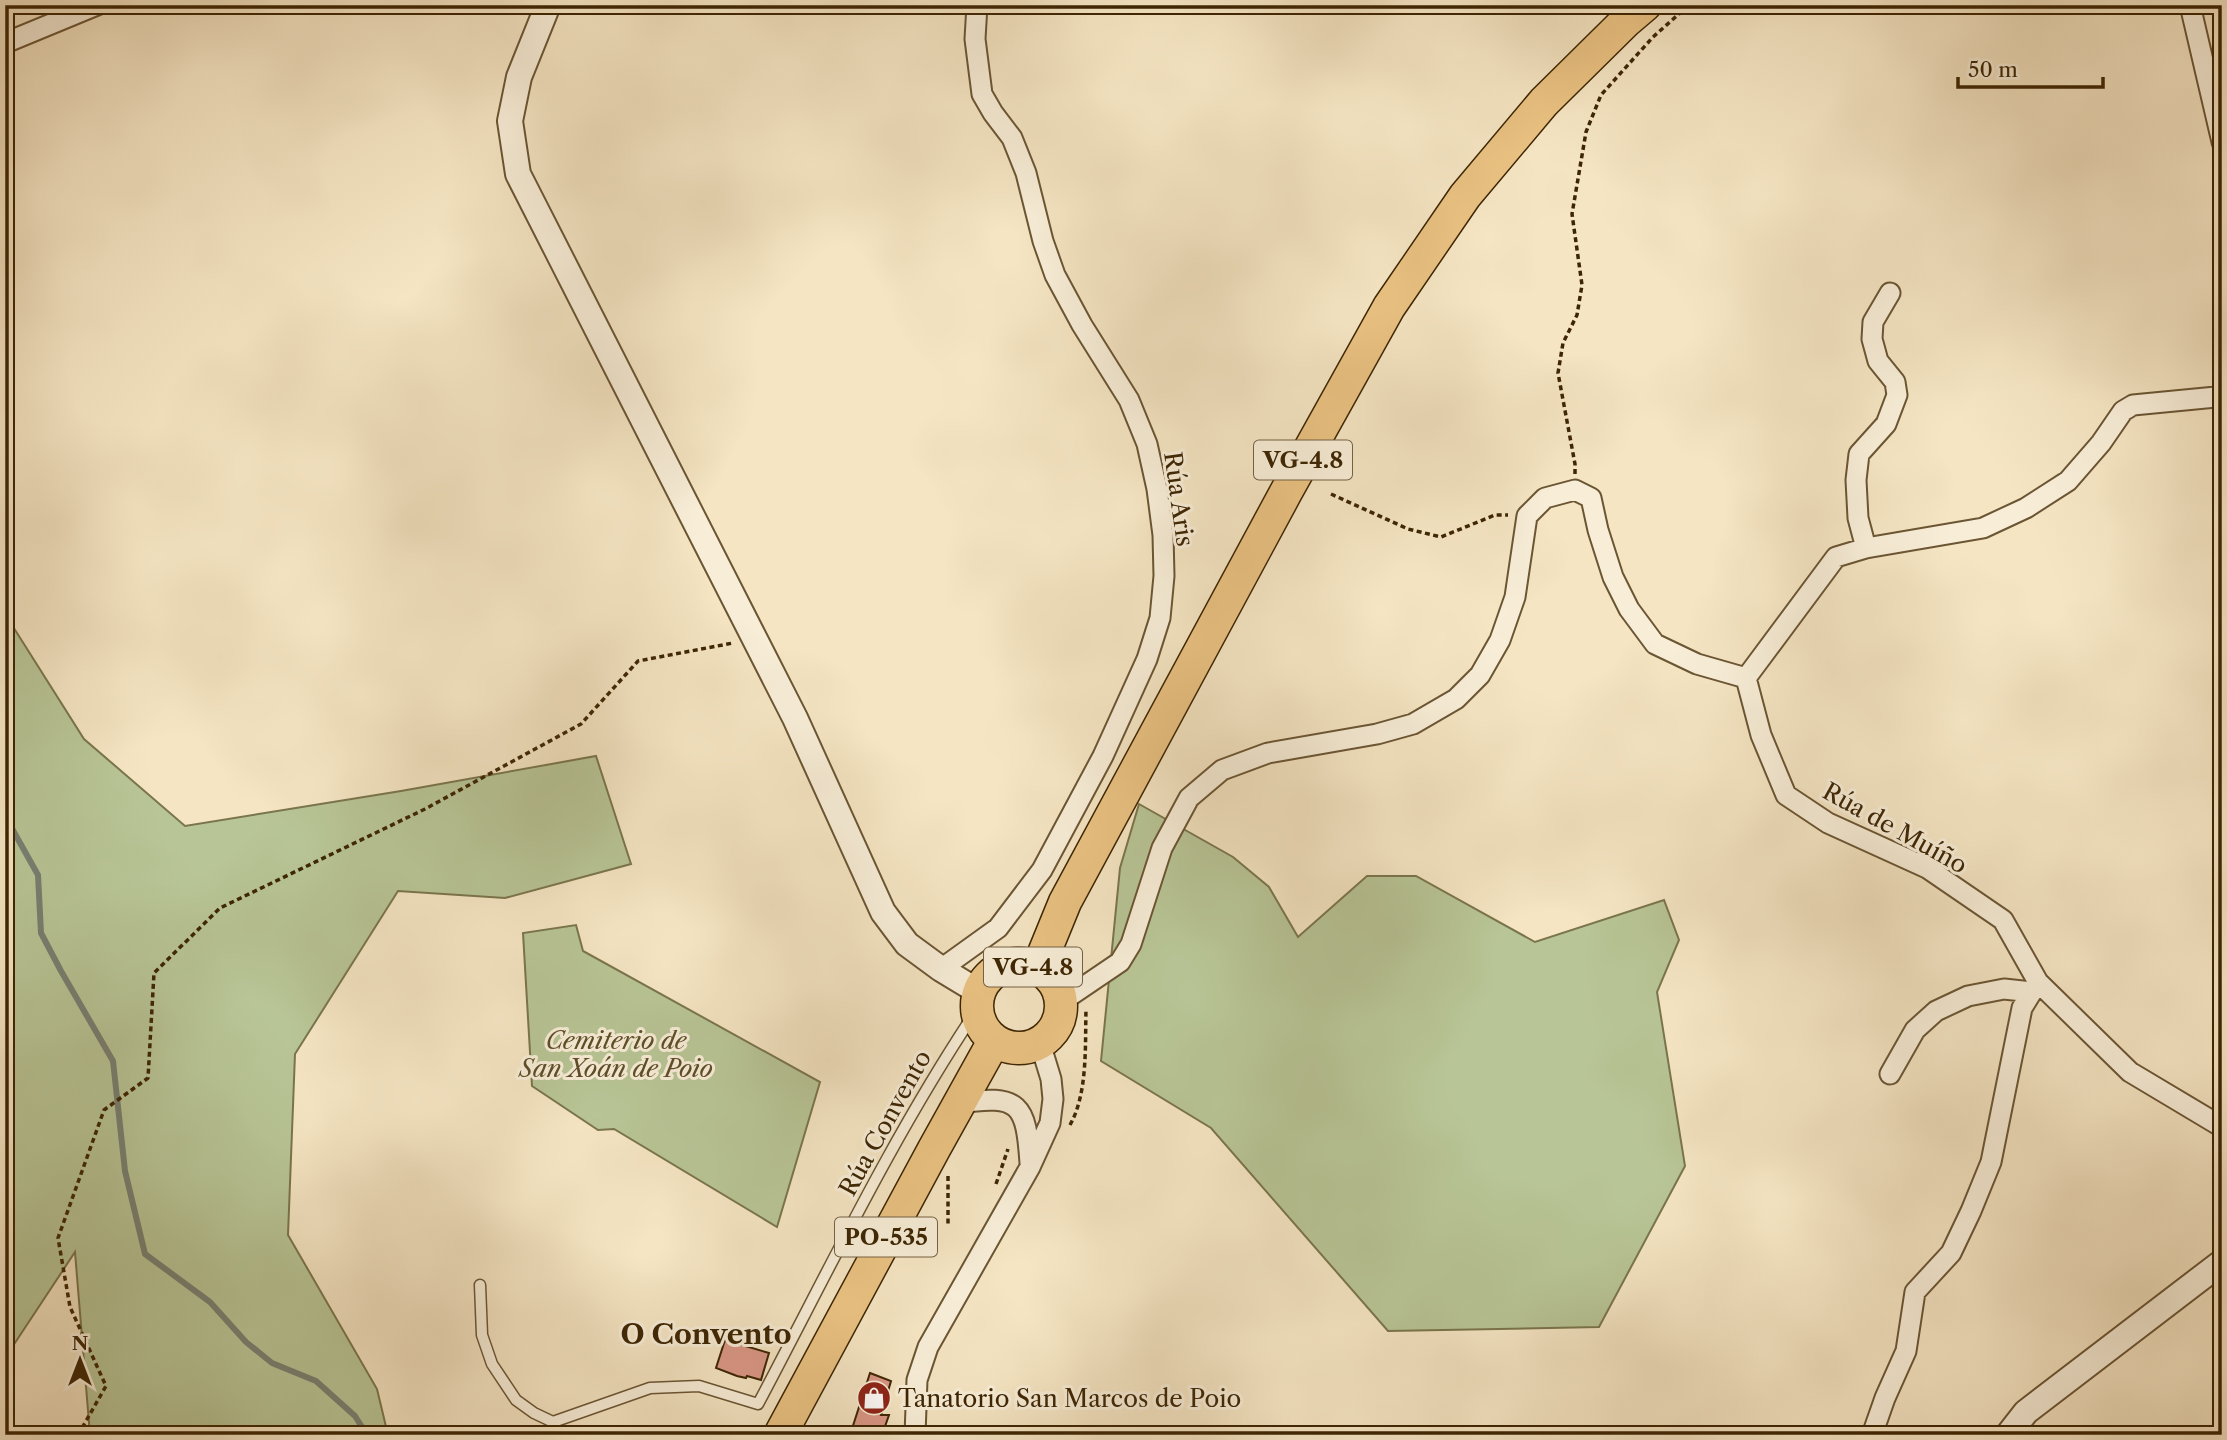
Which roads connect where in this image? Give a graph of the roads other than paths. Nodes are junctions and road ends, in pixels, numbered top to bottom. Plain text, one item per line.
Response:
1 (97, 5) edge
2 (548, 5) edge
3 (977, 5) edge
4 (1645, 5) edge
5 (2190, 5) edge
6 (5, 43) edge
7 (2222, 142) edge
8 (1890, 293) dead end
9 (2222, 393) edge
10 (1866, 548) junction
11 (1746, 678) junction
12 (1038, 968) junction
13 (941, 969) junction
14 (2035, 987) junction
15 (978, 1001) junction
16 (1061, 1002) junction
17 (994, 1041) junction
18 (1040, 1043) junction
19 (1889, 1074) dead end
20 (959, 1103) junction
21 (2222, 1127) edge
22 (1030, 1167) junction
23 (2222, 1262) edge
24 (480, 1285) dead end
25 (780, 1435) edge
26 (915, 1435) edge
27 (1872, 1435) edge
28 (2008, 1435) edge

1 - 6 street
2 - 13 street
3 - 13 street, Rúa Aris
4 - 12 highway, VG-4.8
5 - 7 street
8 - 10 street
9 - 10 street
10 - 11 street
11 - 14 street, Rúa de Muíño
11 - 16 street
12 - 15 highway, VG-4.8
12 - 16 highway, VG-4.8
13 - 15 street
14 - 19 street
14 - 21 street, Rúa de Muíño
14 - 27 street
15 - 17 highway, VG-4.8
15 - 24 lane, Rúa Convento
16 - 18 highway, VG-4.8
17 - 18 highway
17 - 20 highway, PO-535
18 - 22 street
20 - 22 street
20 - 25 highway, PO-535
22 - 26 street
23 - 28 street

